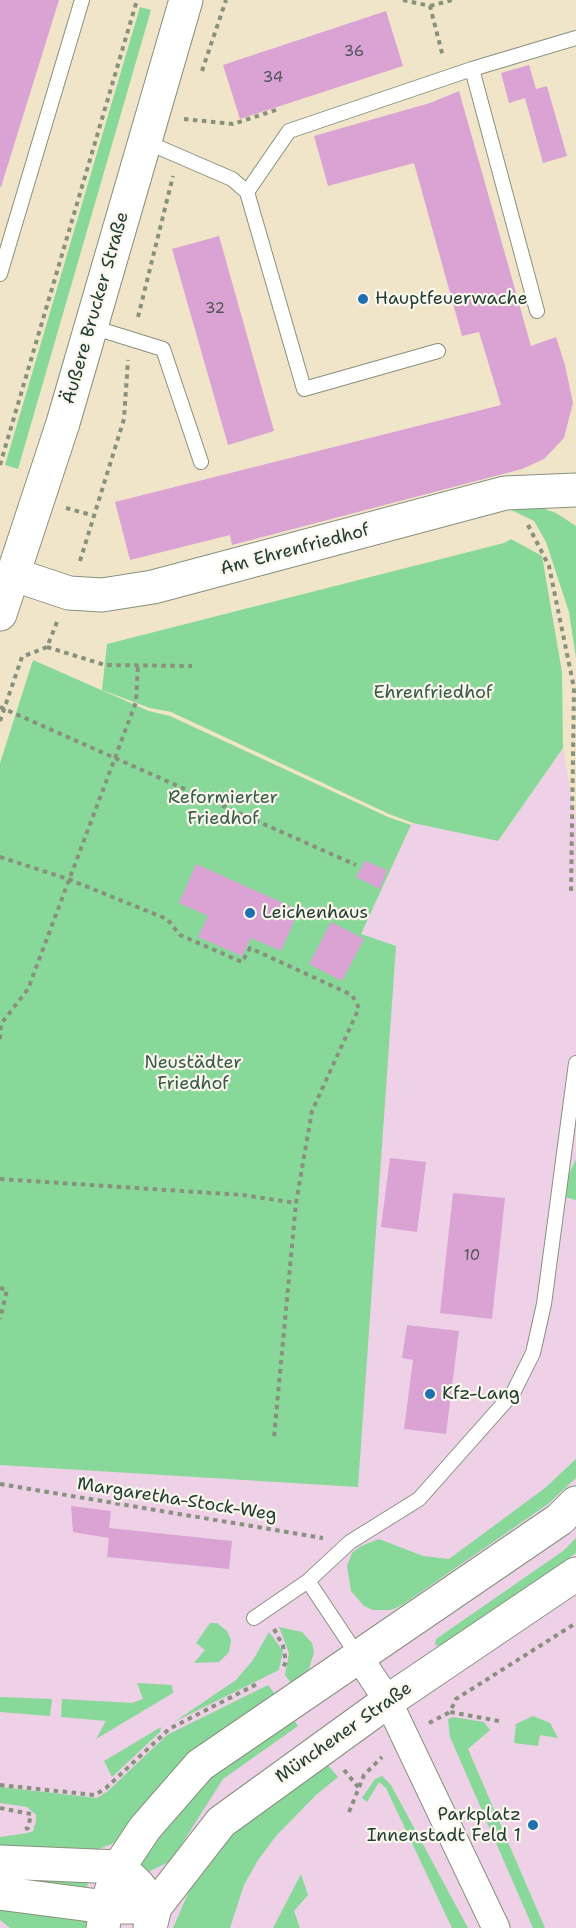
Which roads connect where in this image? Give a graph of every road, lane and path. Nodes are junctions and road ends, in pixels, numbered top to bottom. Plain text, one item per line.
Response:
1 (82, 0) edge
2 (137, 0) edge
3 (186, 0) edge
4 (226, 0) edge
5 (403, 0) edge
6 (452, 0) edge
7 (430, 6) junction
8 (576, 38) edge
9 (443, 57) dead end
10 (472, 69) junction
11 (200, 76) dead end
12 (189, 109) dead end
13 (144, 141) junction
14 (178, 157) junction
15 (247, 192) junction
16 (0, 274) edge
17 (537, 310) dead end
18 (92, 327) junction
19 (133, 339) junction
20 (438, 351) dead end
21 (201, 462) dead end
22 (0, 465) edge
23 (576, 490) edge
24 (487, 499) junction
25 (7, 573) edge
26 (69, 593) junction
27 (0, 614) edge
28 (47, 647) junction
29 (138, 664) junction
30 (192, 666) dead end
31 (2, 708) edge
32 (0, 721) edge
33 (114, 757) junction
34 (0, 857) edge
35 (356, 865) dead end
36 (68, 879) junction
37 (571, 894) dead end
38 (0, 1039) edge
39 (576, 1063) edge
40 (0, 1179) edge
41 (296, 1203) junction
42 (0, 1288) edge
43 (0, 1319) edge
44 (274, 1437) dead end
45 (0, 1484) edge
46 (576, 1503) edge
47 (350, 1542) junction
48 (576, 1574) edge
49 (308, 1581) junction
50 (259, 1615) joint
51 (576, 1623) edge
52 (358, 1656) junction
53 (281, 1671) dead end
54 (267, 1679) dead end
55 (388, 1701) junction
56 (499, 1721) dead end
57 (0, 1785) edge
58 (0, 1808) edge
59 (19, 1830) dead end
60 (0, 1862) edge
61 (119, 1867) junction
62 (0, 1893) edge
63 (104, 1917) edge
64 (152, 1918) edge
65 (496, 1928) edge

1 - 16 lane
2 - 22 path
3 - 13 street, Äußere Brucker Straße
4 - 11 path
5 - 7 path
6 - 7 path
7 - 9 path
8 - 10 lane
10 - 15 lane
10 - 17 lane
12 - 14 path
13 - 14 lane
13 - 18 street, Äußere Brucker Straße
14 - 15 lane
14 - 19 path
15 - 20 lane
18 - 19 lane
18 - 25 street, Äußere Brucker Straße
19 - 21 lane
19 - 26 path
23 - 24 street, Am Ehrenfriedhof
24 - 26 street, Am Ehrenfriedhof
24 - 37 path
25 - 26 street, Am Ehrenfriedhof
25 - 27 street, Äußere Brucker Straße
26 - 28 path
28 - 29 path
28 - 31 path
29 - 30 path
29 - 33 path
31 - 32 path
31 - 33 path
33 - 35 path
33 - 36 path
34 - 36 path
36 - 38 path
36 - 41 path
39 - 47 lane
40 - 41 path
41 - 44 path
42 - 43 path
45 - 47 path, Margaretha-Stock-Weg
46 - 52 street
47 - 49 lane
48 - 55 street, Münchener Straße
49 - 50 lane
49 - 52 lane
50 - 53 path
51 - 56 path
52 - 55 street
52 - 61 street
54 - 57 path
55 - 64 street, Münchener Straße
55 - 65 street
58 - 59 path
60 - 61 street
61 - 63 street
61 - 64 street
62 - 63 street
63 - 64 street

